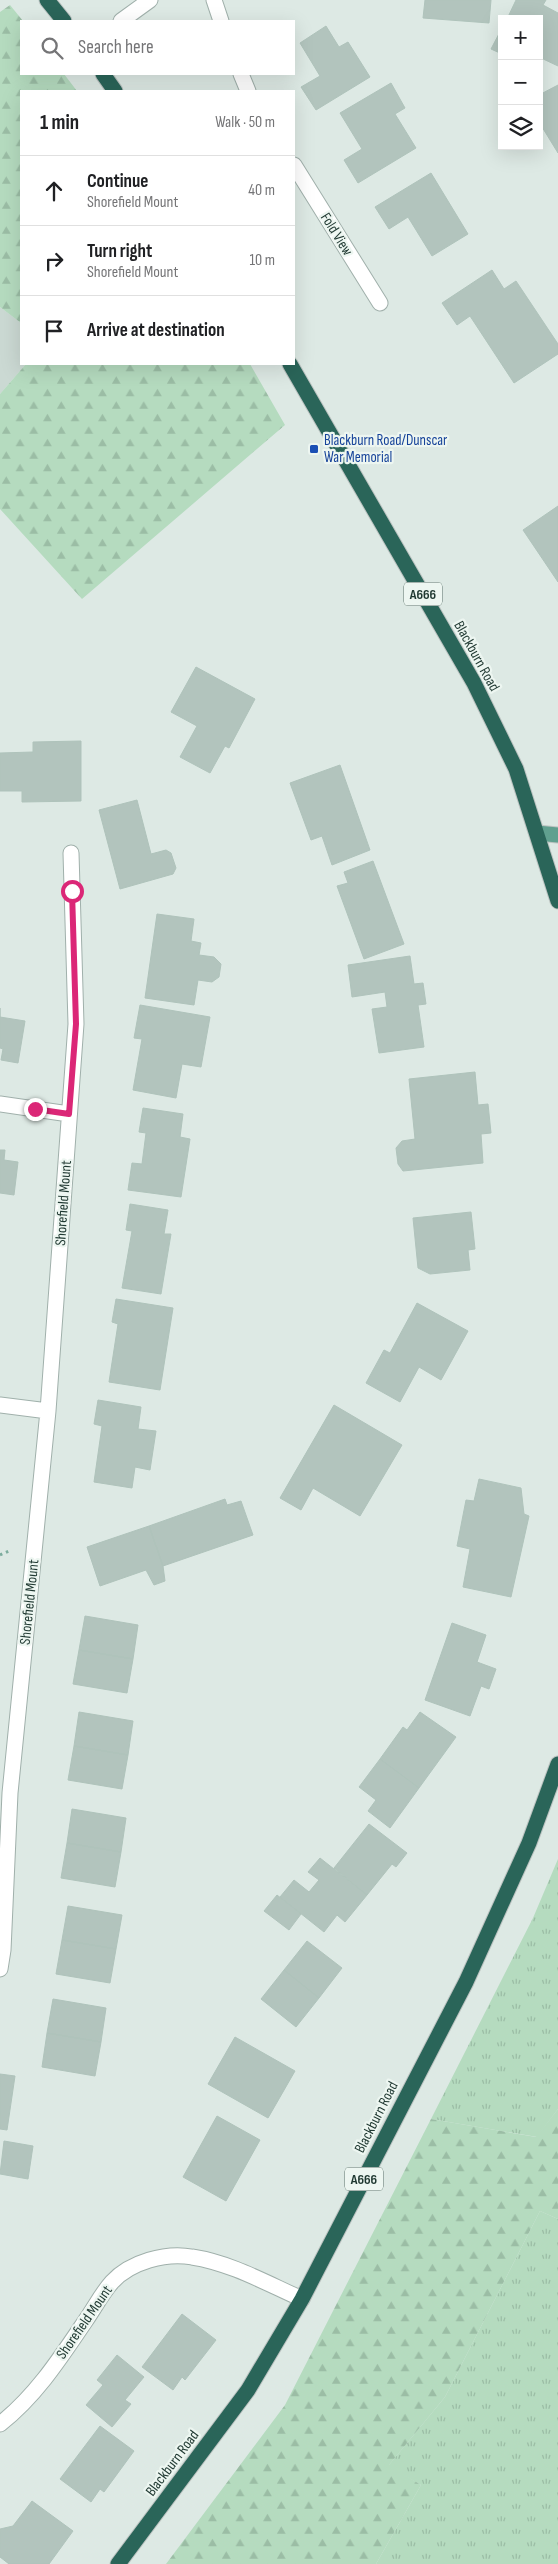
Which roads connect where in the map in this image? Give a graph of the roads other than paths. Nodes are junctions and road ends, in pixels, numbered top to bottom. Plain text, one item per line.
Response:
1 (47, 0) edge
2 (150, 0) edge
3 (214, 0) edge
4 (63, 20) edge
5 (122, 20) edge
6 (221, 20) edge
7 (104, 75) edge
8 (241, 75) edge
9 (114, 90) edge
10 (248, 90) edge
11 (295, 167) edge
12 (380, 303) dead end
13 (291, 365) edge
14 (537, 833) junction
15 (558, 836) edge
16 (71, 853) dead end
17 (558, 901) edge
18 (0, 1104) edge
19 (69, 1114) junction
20 (0, 1405) edge
21 (48, 1411) junction
22 (558, 1764) edge
23 (5, 1793) edge
24 (0, 1969) edge
25 (302, 2299) junction
26 (0, 2424) edge
27 (118, 2564) edge

1 - 4 highway
2 - 5 street
3 - 6 street
7 - 9 highway
8 - 10 street
11 - 12 street, Fold View
13 - 14 highway, Blackburn Road / A666
14 - 15 main road
14 - 17 highway, Blackburn Road / A666
16 - 19 street, Shorefield Mount
18 - 19 street
19 - 21 street, Shorefield Mount
20 - 21 street
21 - 23 street, Shorefield Mount
22 - 25 highway, Blackburn Road / A666
23 - 24 street, Shorefield Mount
25 - 26 street, Shorefield Mount
25 - 27 highway, Blackburn Road / A666

